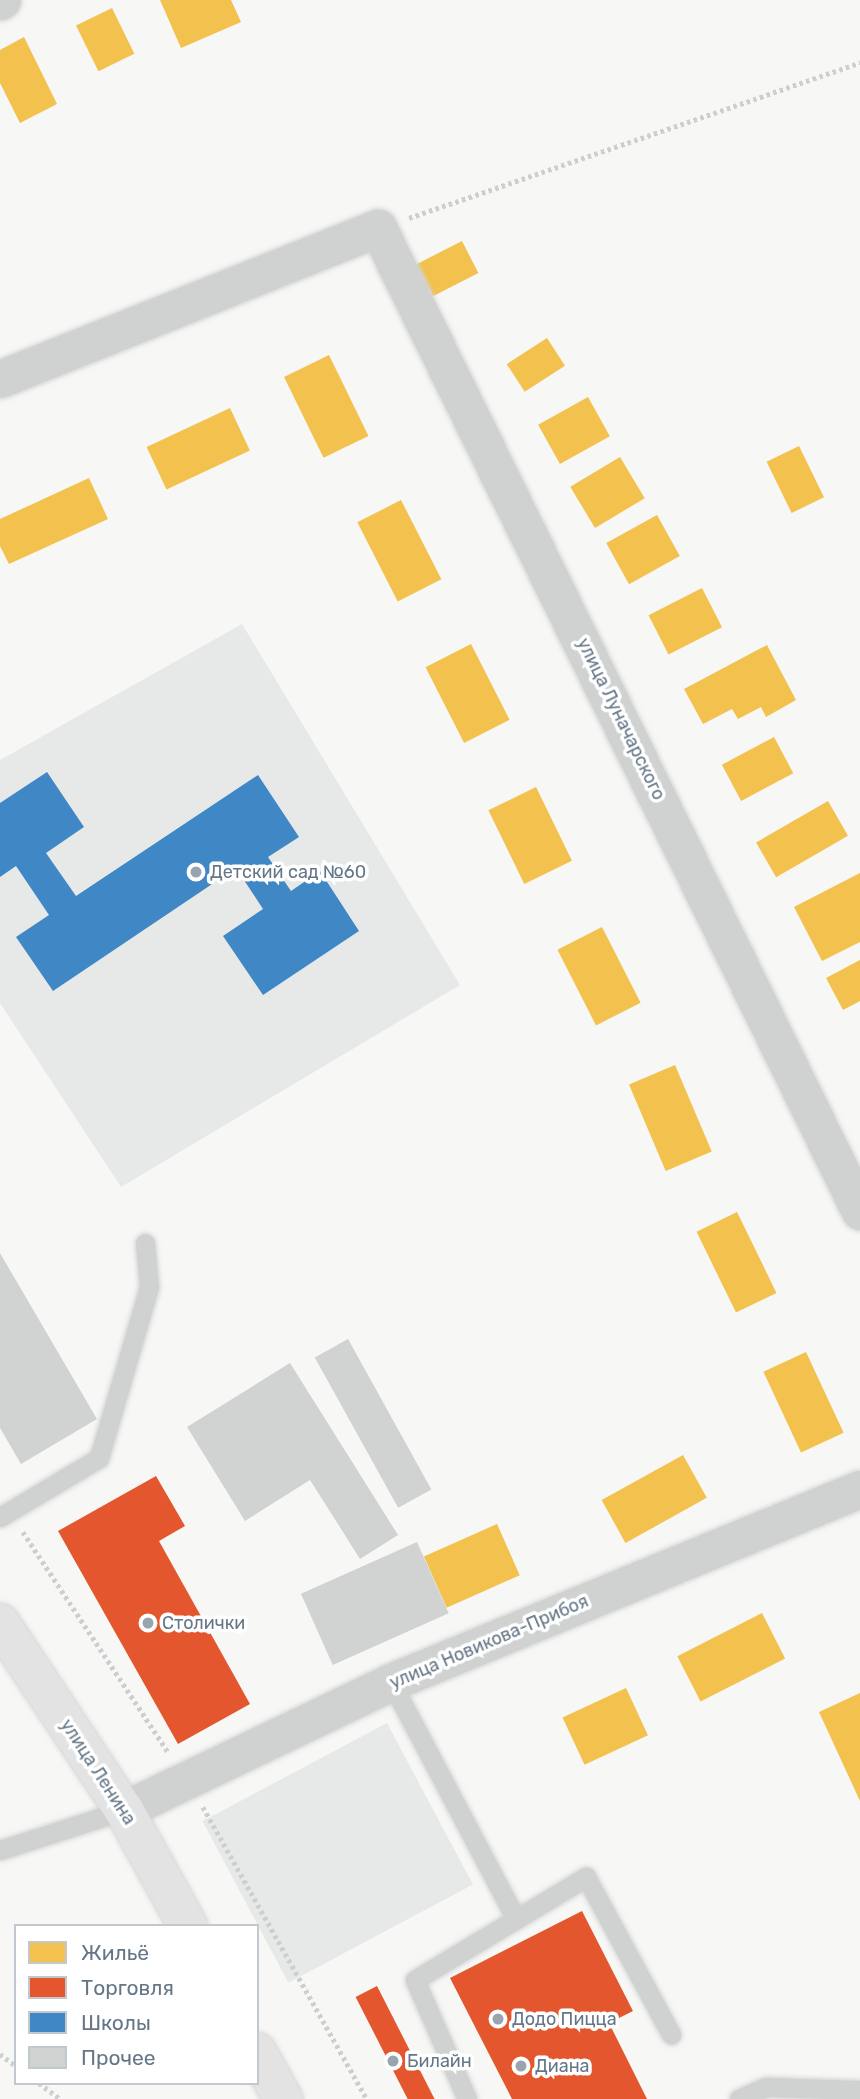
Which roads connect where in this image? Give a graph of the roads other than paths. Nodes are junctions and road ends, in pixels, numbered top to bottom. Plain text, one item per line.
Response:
1 (0, 379) edge
2 (860, 1211) edge
3 (145, 1243) dead end
4 (860, 1489) edge
5 (0, 1517) edge
6 (0, 1623) edge
7 (391, 1682) junction
8 (124, 1810) junction
9 (0, 1850) edge
10 (516, 1919) junction
11 (187, 1924) edge
12 (671, 2034) dead end
13 (259, 2056) edge
14 (860, 2090) edge
15 (283, 2099) edge
16 (467, 2099) edge
17 (739, 2099) edge

1 - 2 street, улица Луначарского
3 - 5 lane
4 - 7 street, улица Новикова-Прибоя
6 - 8 highway, улица Ленина
7 - 8 street, улица Новикова-Прибоя
7 - 10 lane
8 - 9 lane
8 - 11 highway, улица Ленина
10 - 12 lane
10 - 16 lane
13 - 15 highway
14 - 17 lane

